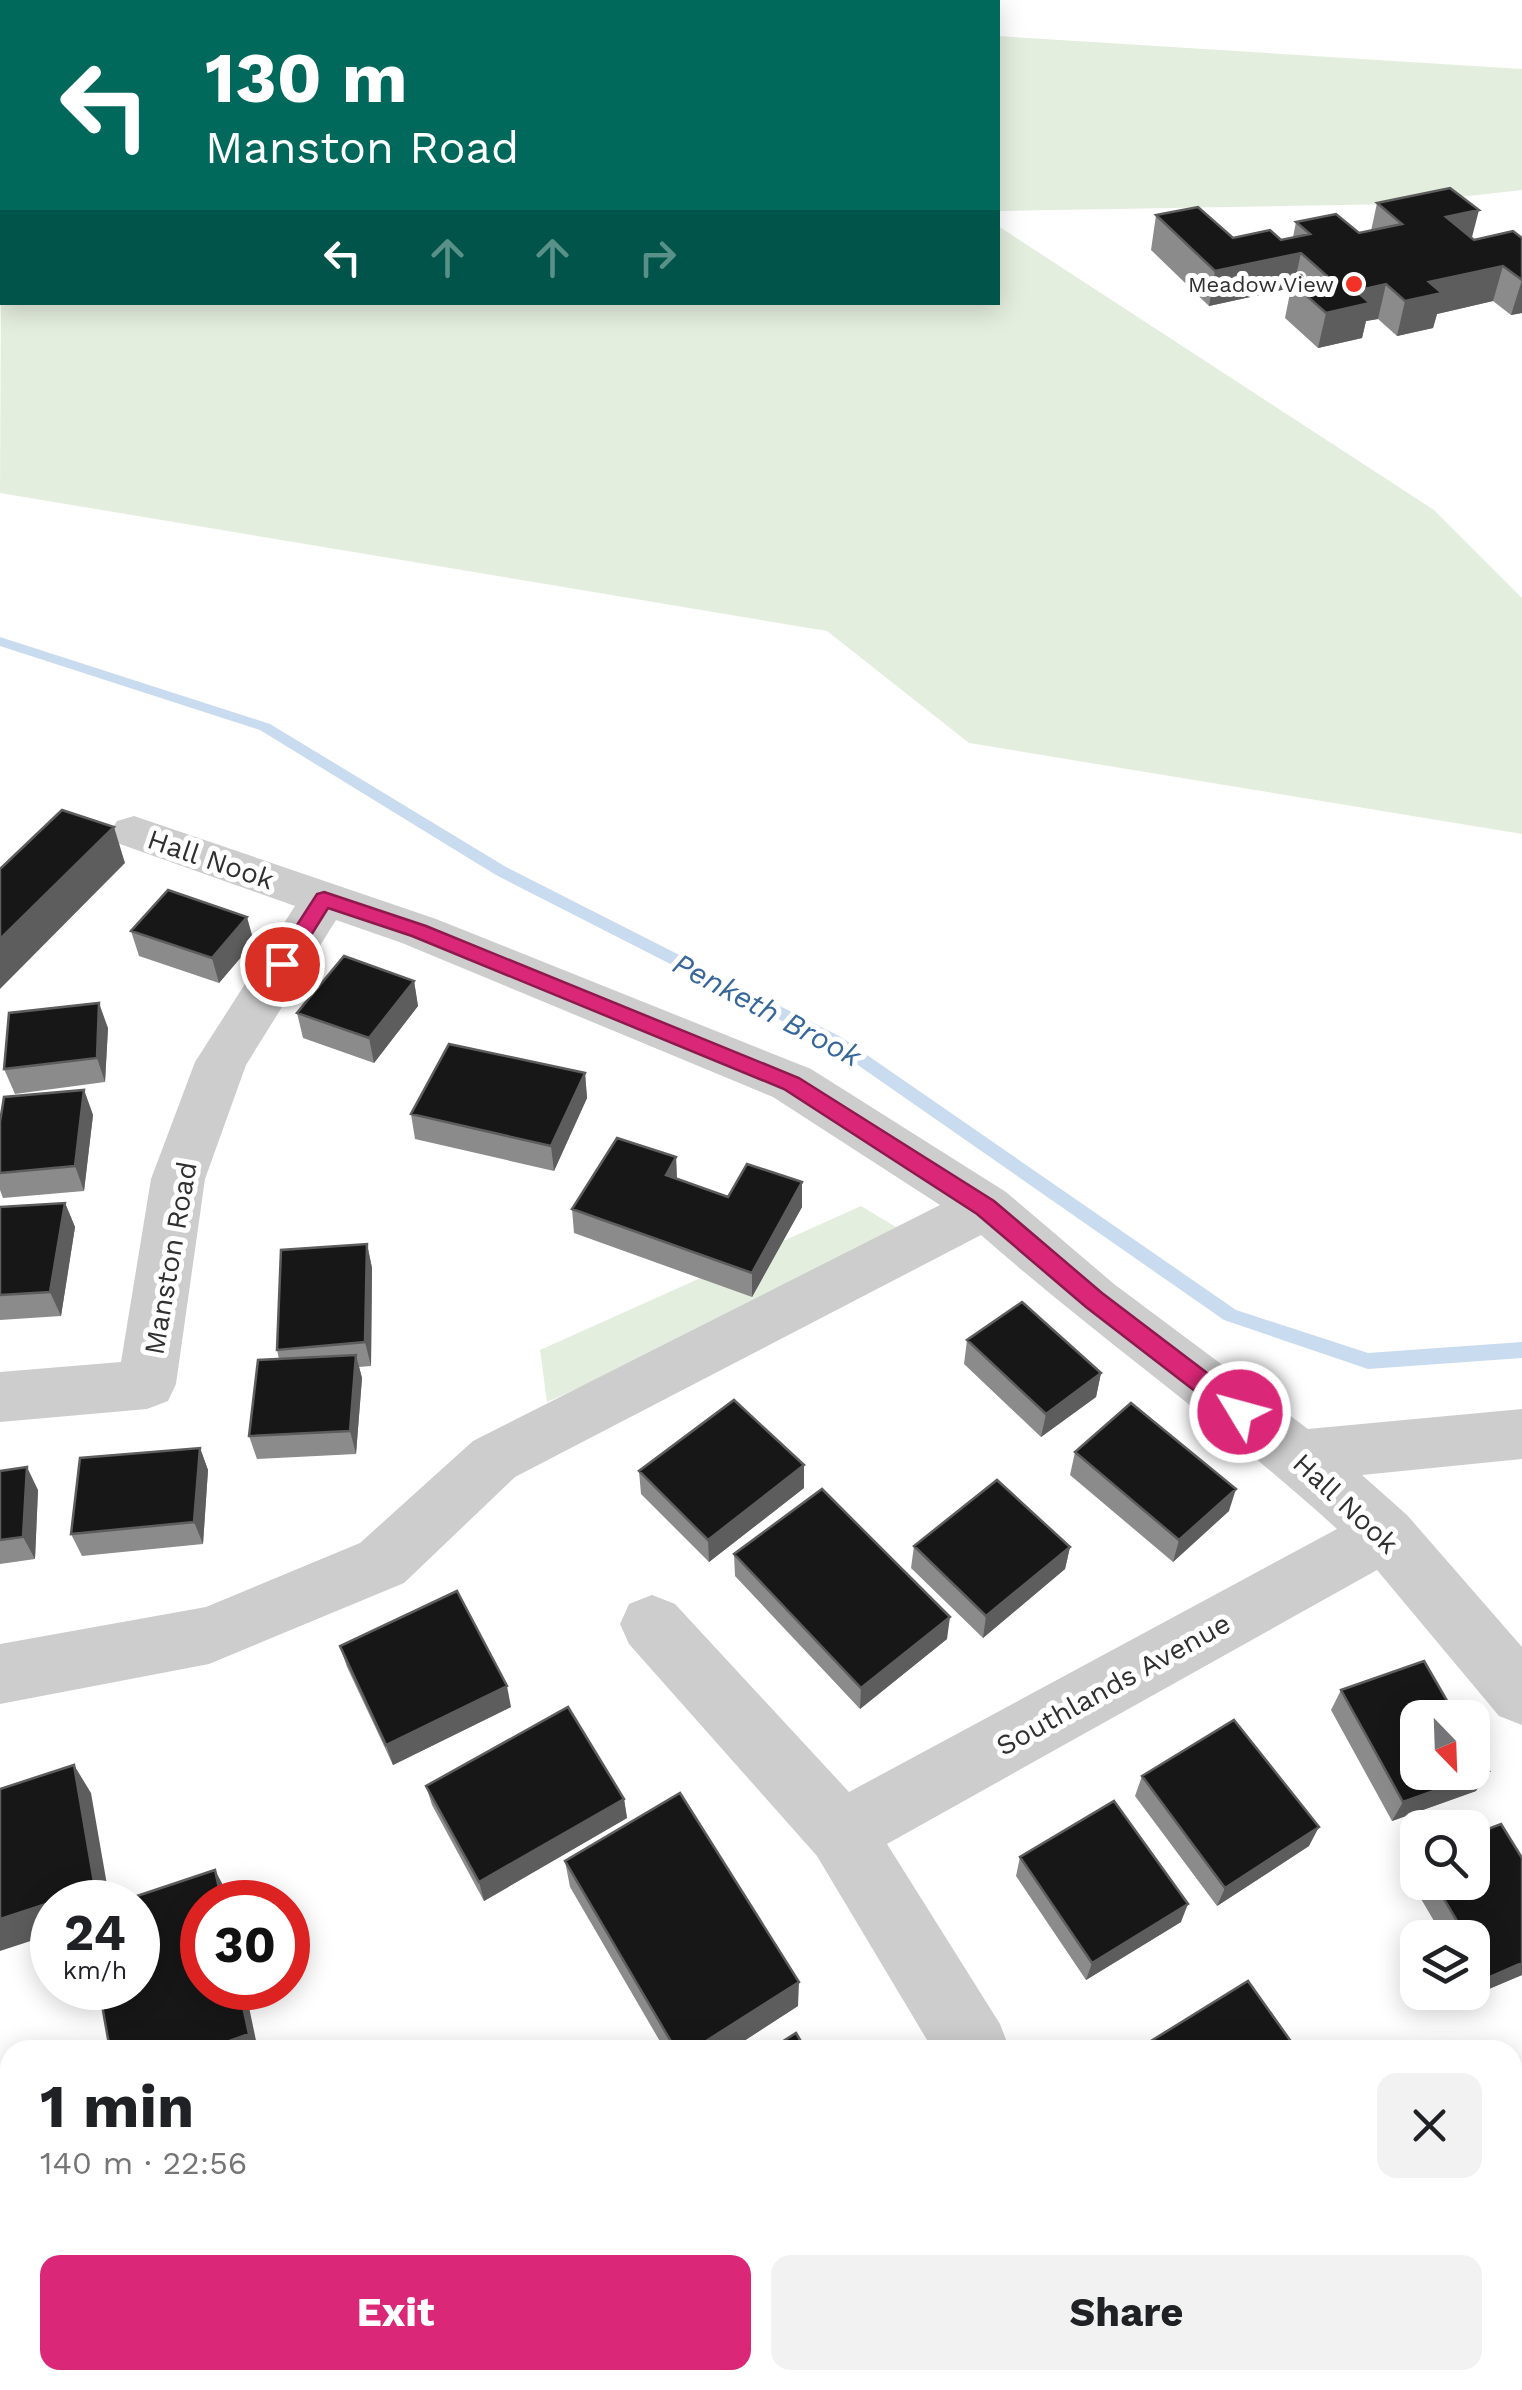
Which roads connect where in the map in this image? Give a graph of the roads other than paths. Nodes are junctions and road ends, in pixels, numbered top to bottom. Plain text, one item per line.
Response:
1 (134, 832) dead end
2 (324, 899) junction
3 (986, 1207) junction
4 (0, 1397) edge
5 (1522, 1434) edge
6 (1298, 1456) junction
7 (1385, 1534) junction
8 (652, 1624) dead end
9 (0, 1674) edge
10 (1522, 1695) edge
11 (841, 1834) junction
12 (968, 2040) edge

1 - 2 street, Hall Nook
2 - 3 street, Hall Nook
2 - 4 street, Manston Road
3 - 6 street, Hall Nook
3 - 9 street
5 - 6 street
6 - 7 street, Hall Nook
7 - 10 street, Hall Nook
7 - 11 street, Southlands Avenue
8 - 11 street
11 - 12 street

